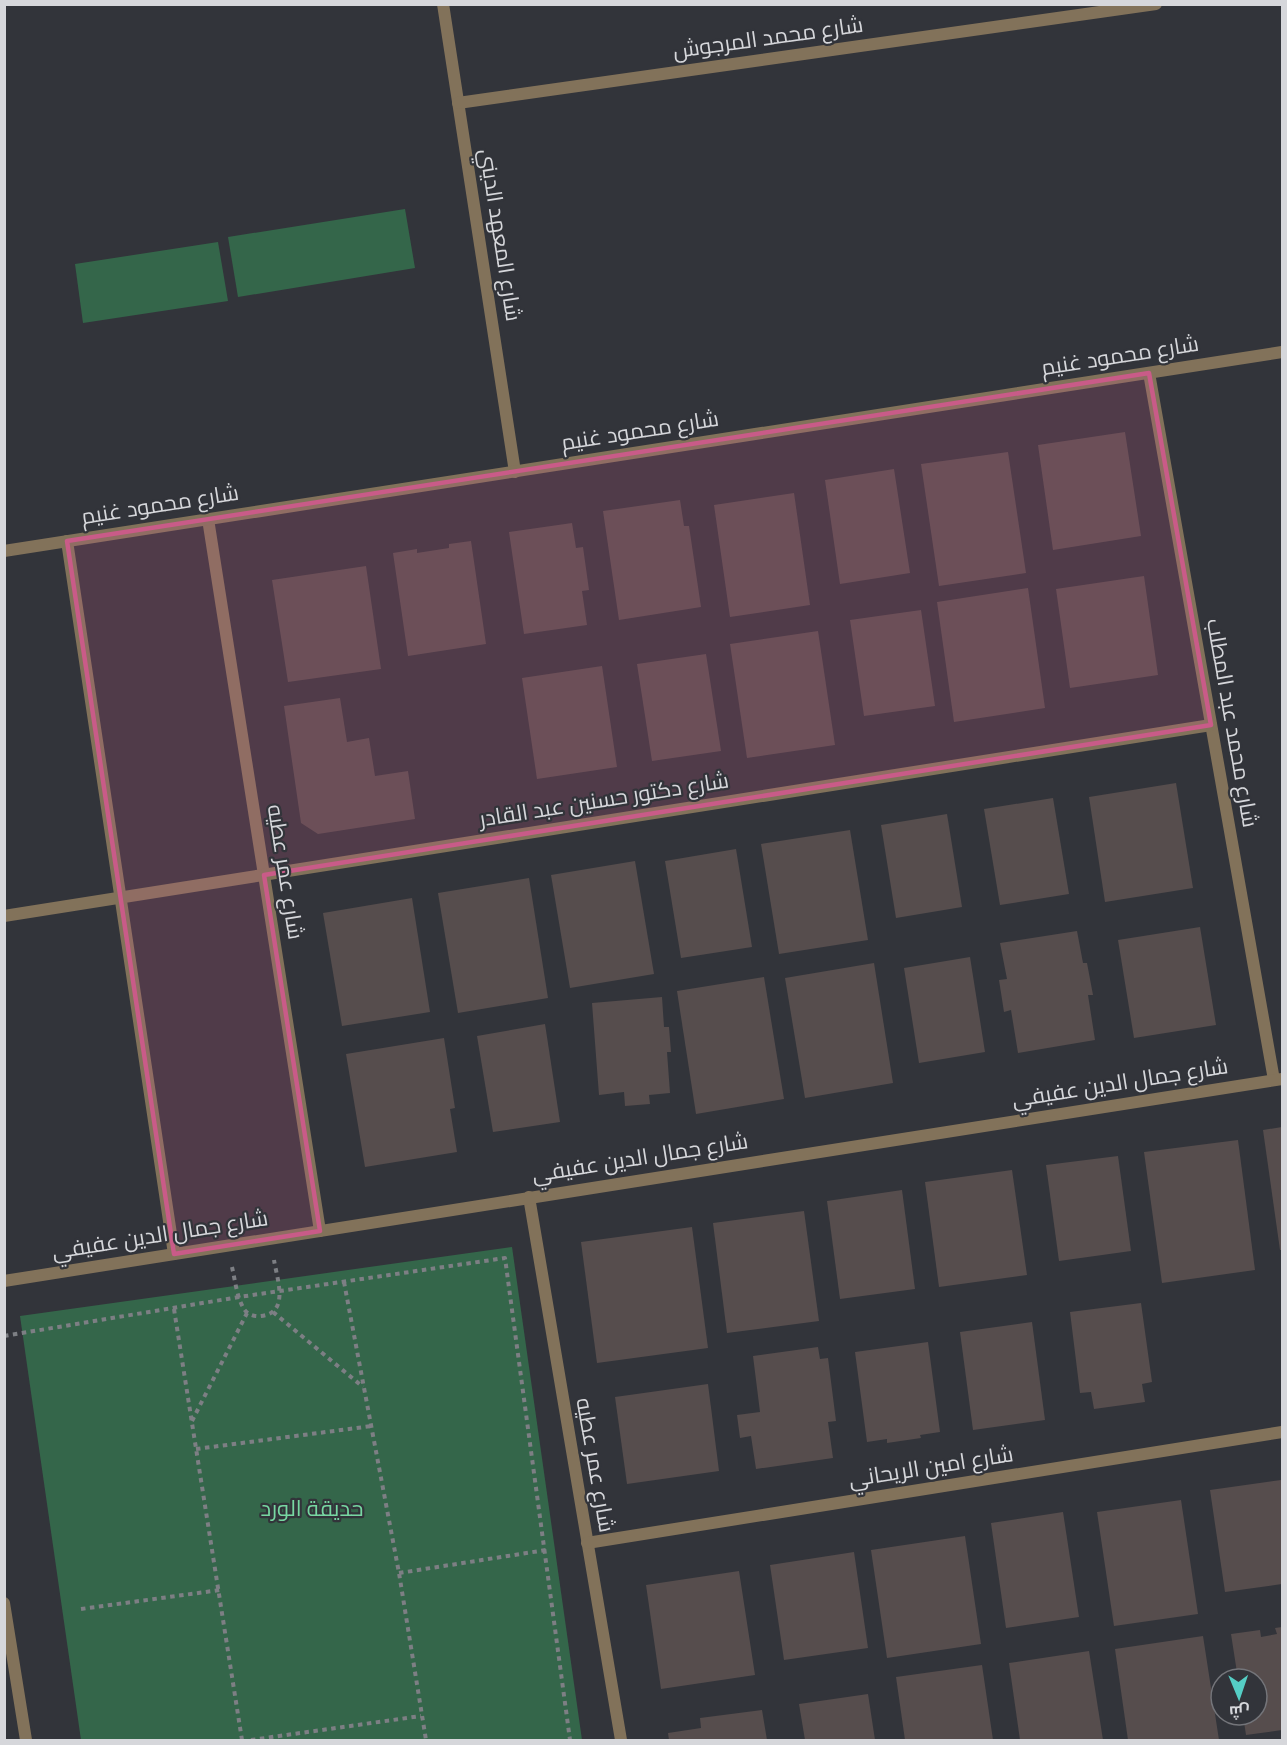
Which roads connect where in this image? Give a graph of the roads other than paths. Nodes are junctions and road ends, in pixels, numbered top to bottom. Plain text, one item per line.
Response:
1 (442, 4) edge
2 (1156, 4) edge
3 (458, 103) junction
4 (1282, 352) edge
5 (1149, 373) junction
6 (515, 471) junction
7 (208, 519) junction
8 (67, 541) junction
9 (4, 551) edge
10 (1211, 725) junction
11 (264, 875) junction
12 (120, 898) junction
13 (4, 916) edge
14 (1278, 1079) edge
15 (529, 1197) junction
16 (320, 1231) junction
17 (174, 1254) junction
18 (4, 1281) edge
19 (1282, 1432) edge
20 (587, 1543) junction
21 (4, 1603) edge
22 (6, 1624) edge
23 (26, 1740) edge
24 (621, 1740) edge

1 - 3 street, شارع المعهد الديني
2 - 3 street, شارع محمد المرجوش
3 - 6 street, شارع المعهد الديني
4 - 5 street, شارع محمود غنيم
5 - 6 street, شارع محمود غنيم
5 - 10 street, شارع محمد عبد المطلب
6 - 7 street, شارع محمود غنيم
7 - 8 street, شارع محمود غنيم
7 - 11 street, شارع عمر عطيه
8 - 9 street, شارع محمود غنيم
8 - 12 street
10 - 11 street, شارع دكتور حسنين عبد القادر
10 - 14 street, شارع محمد عبد المطلب
11 - 12 street, شارع دكتور حسنين عبد القادر
11 - 16 street, شارع عمر عطيه
12 - 13 street, شارع دكتور حسنين عبد القادر
12 - 17 street
14 - 15 street, شارع جمال الدين عفيفي
15 - 16 street, شارع جمال الدين عفيفي
15 - 20 street, شارع عمر عطيه
16 - 17 street, شارع جمال الدين عفيفي
17 - 18 street, شارع جمال الدين عفيفي
19 - 20 street, شارع امين الريحاني
20 - 24 street, شارع عمر عطيه
21 - 22 street
22 - 23 street

